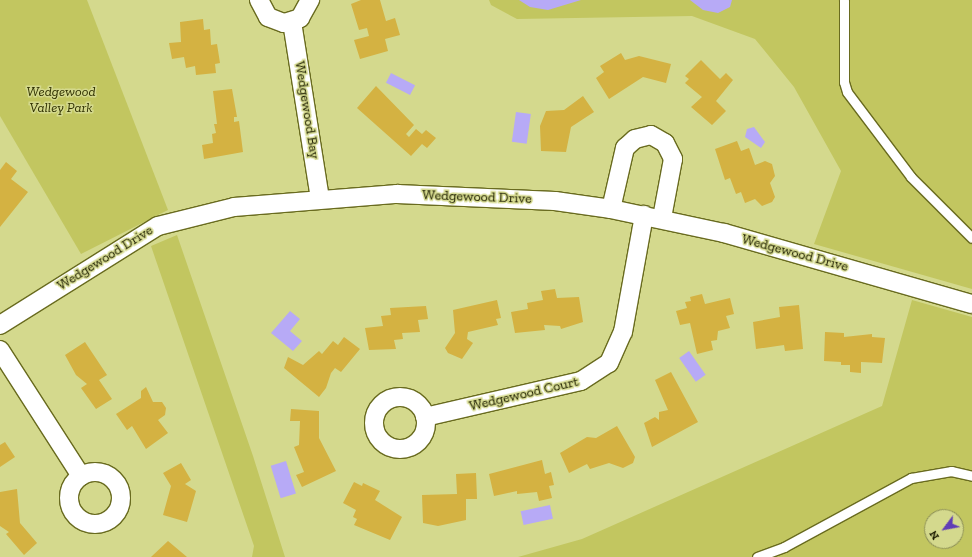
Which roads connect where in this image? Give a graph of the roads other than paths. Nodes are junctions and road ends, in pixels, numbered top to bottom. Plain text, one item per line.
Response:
1 (259, 0) edge
2 (310, 0) edge
3 (844, 0) edge
4 (292, 22) junction
5 (320, 198) junction
6 (611, 209) junction
7 (644, 215) junction
8 (662, 218) junction
9 (972, 238) edge
10 (972, 304) edge
11 (0, 325) edge
12 (0, 350) edge
13 (425, 417) dead end
14 (81, 476) dead end
15 (972, 476) edge
16 (757, 557) edge

1 - 4 street
2 - 4 street
3 - 9 lane
4 - 5 street, Wedgewood Bay
5 - 6 street, Wedgewood Drive
5 - 11 street, Wedgewood Drive
6 - 7 street, Wedgewood Drive
6 - 8 street
7 - 8 street, Wedgewood Drive
7 - 13 street, Wedgewood Court
8 - 10 street, Wedgewood Drive
12 - 14 street
15 - 16 lane

